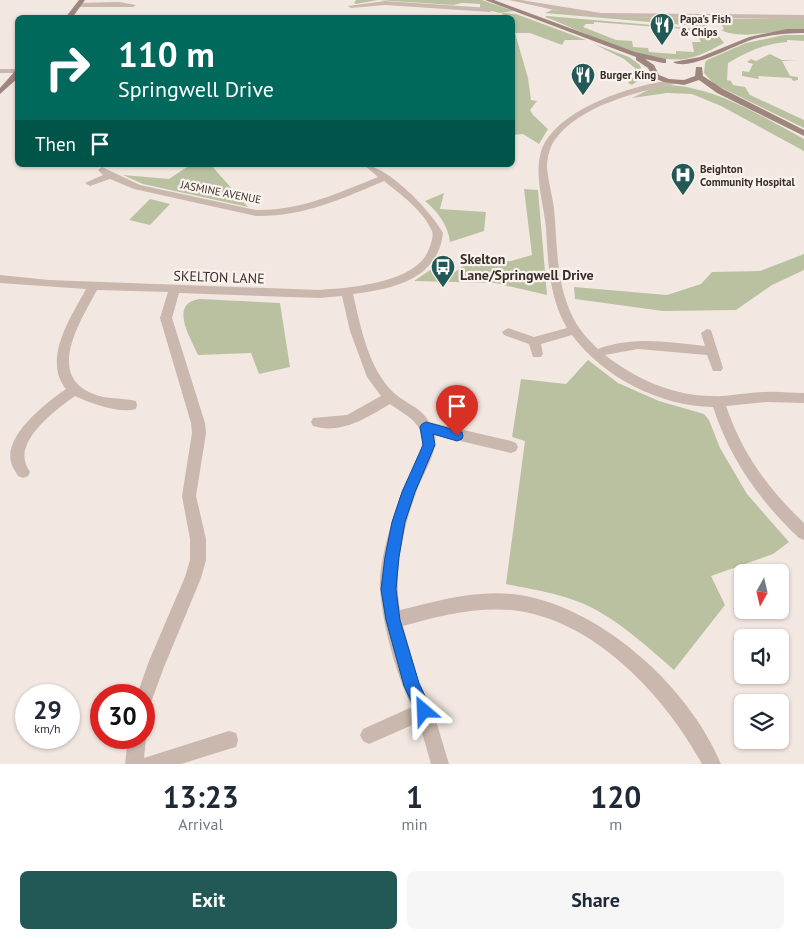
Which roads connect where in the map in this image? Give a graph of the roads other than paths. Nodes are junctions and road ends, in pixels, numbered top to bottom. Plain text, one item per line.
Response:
1 (488, 0) edge
2 (512, 0) edge
3 (80, 3) edge
4 (352, 3) edge
5 (133, 5) dead end
6 (490, 10) dead end
7 (347, 13) dead end
8 (70, 15) edge
9 (804, 17) edge
10 (804, 31) edge
11 (633, 54) junction
12 (701, 59) junction
13 (663, 61) junction
14 (678, 62) junction
15 (0, 70) edge
16 (652, 70) junction
17 (15, 72) edge
18 (699, 74) junction
19 (15, 75) edge
20 (672, 82) junction
21 (683, 83) junction
22 (640, 87) junction
23 (720, 91) junction
24 (0, 92) edge
25 (804, 133) edge
26 (370, 167) edge
27 (384, 178) junction
28 (90, 183) dead end
29 (0, 279) edge
30 (93, 286) junction
31 (174, 290) junction
32 (347, 292) junction
33 (574, 330) junction
34 (508, 332) dead end
35 (707, 333) dead end
36 (534, 341) junction
37 (712, 351) junction
38 (537, 354) dead end
39 (596, 354) junction
40 (717, 368) dead end
41 (74, 390) junction
42 (390, 397) junction
43 (804, 398) edge
44 (718, 401) junction
45 (131, 405) dead end
46 (318, 422) dead end
47 (426, 427) junction
48 (511, 447) dead end
49 (23, 472) dead end
50 (804, 533) edge
51 (393, 620) junction
52 (149, 684) edge
53 (424, 711) junction
54 (369, 736) dead end
55 (229, 740) dead end
56 (135, 749) edge
57 (134, 764) edge
58 (151, 764) edge
59 (440, 764) edge
60 (712, 764) edge

1 - 11 main road
2 - 9 street
3 - 5 street
3 - 8 main road
4 - 6 street
4 - 7 street
10 - 12 main road
11 - 13 main road
11 - 16 main road
12 - 14 main road
12 - 18 main road
13 - 14 main road
13 - 16 main road
14 - 18 main road
15 - 17 street
16 - 20 main road
16 - 22 street
18 - 21 main road
18 - 23 main road
19 - 24 main road
20 - 21 main road
20 - 22 street
21 - 23 main road
22 - 33 street
23 - 25 main road
26 - 27 street
27 - 28 street, JASMINE AVENUE
27 - 32 street, SKELTON LANE
29 - 30 street, SKELTON LANE
30 - 31 street, SKELTON LANE
30 - 41 street
31 - 32 street, SKELTON LANE
31 - 52 street
32 - 42 street
33 - 36 street
33 - 39 street
34 - 36 street
35 - 37 street
36 - 38 street
37 - 39 street
37 - 40 street
39 - 44 street
41 - 45 street
41 - 49 street
42 - 46 street
42 - 47 street
43 - 44 street
44 - 50 street
47 - 48 street
47 - 51 street
51 - 53 street
51 - 60 street
53 - 54 street
53 - 59 street
55 - 58 street
56 - 57 street

